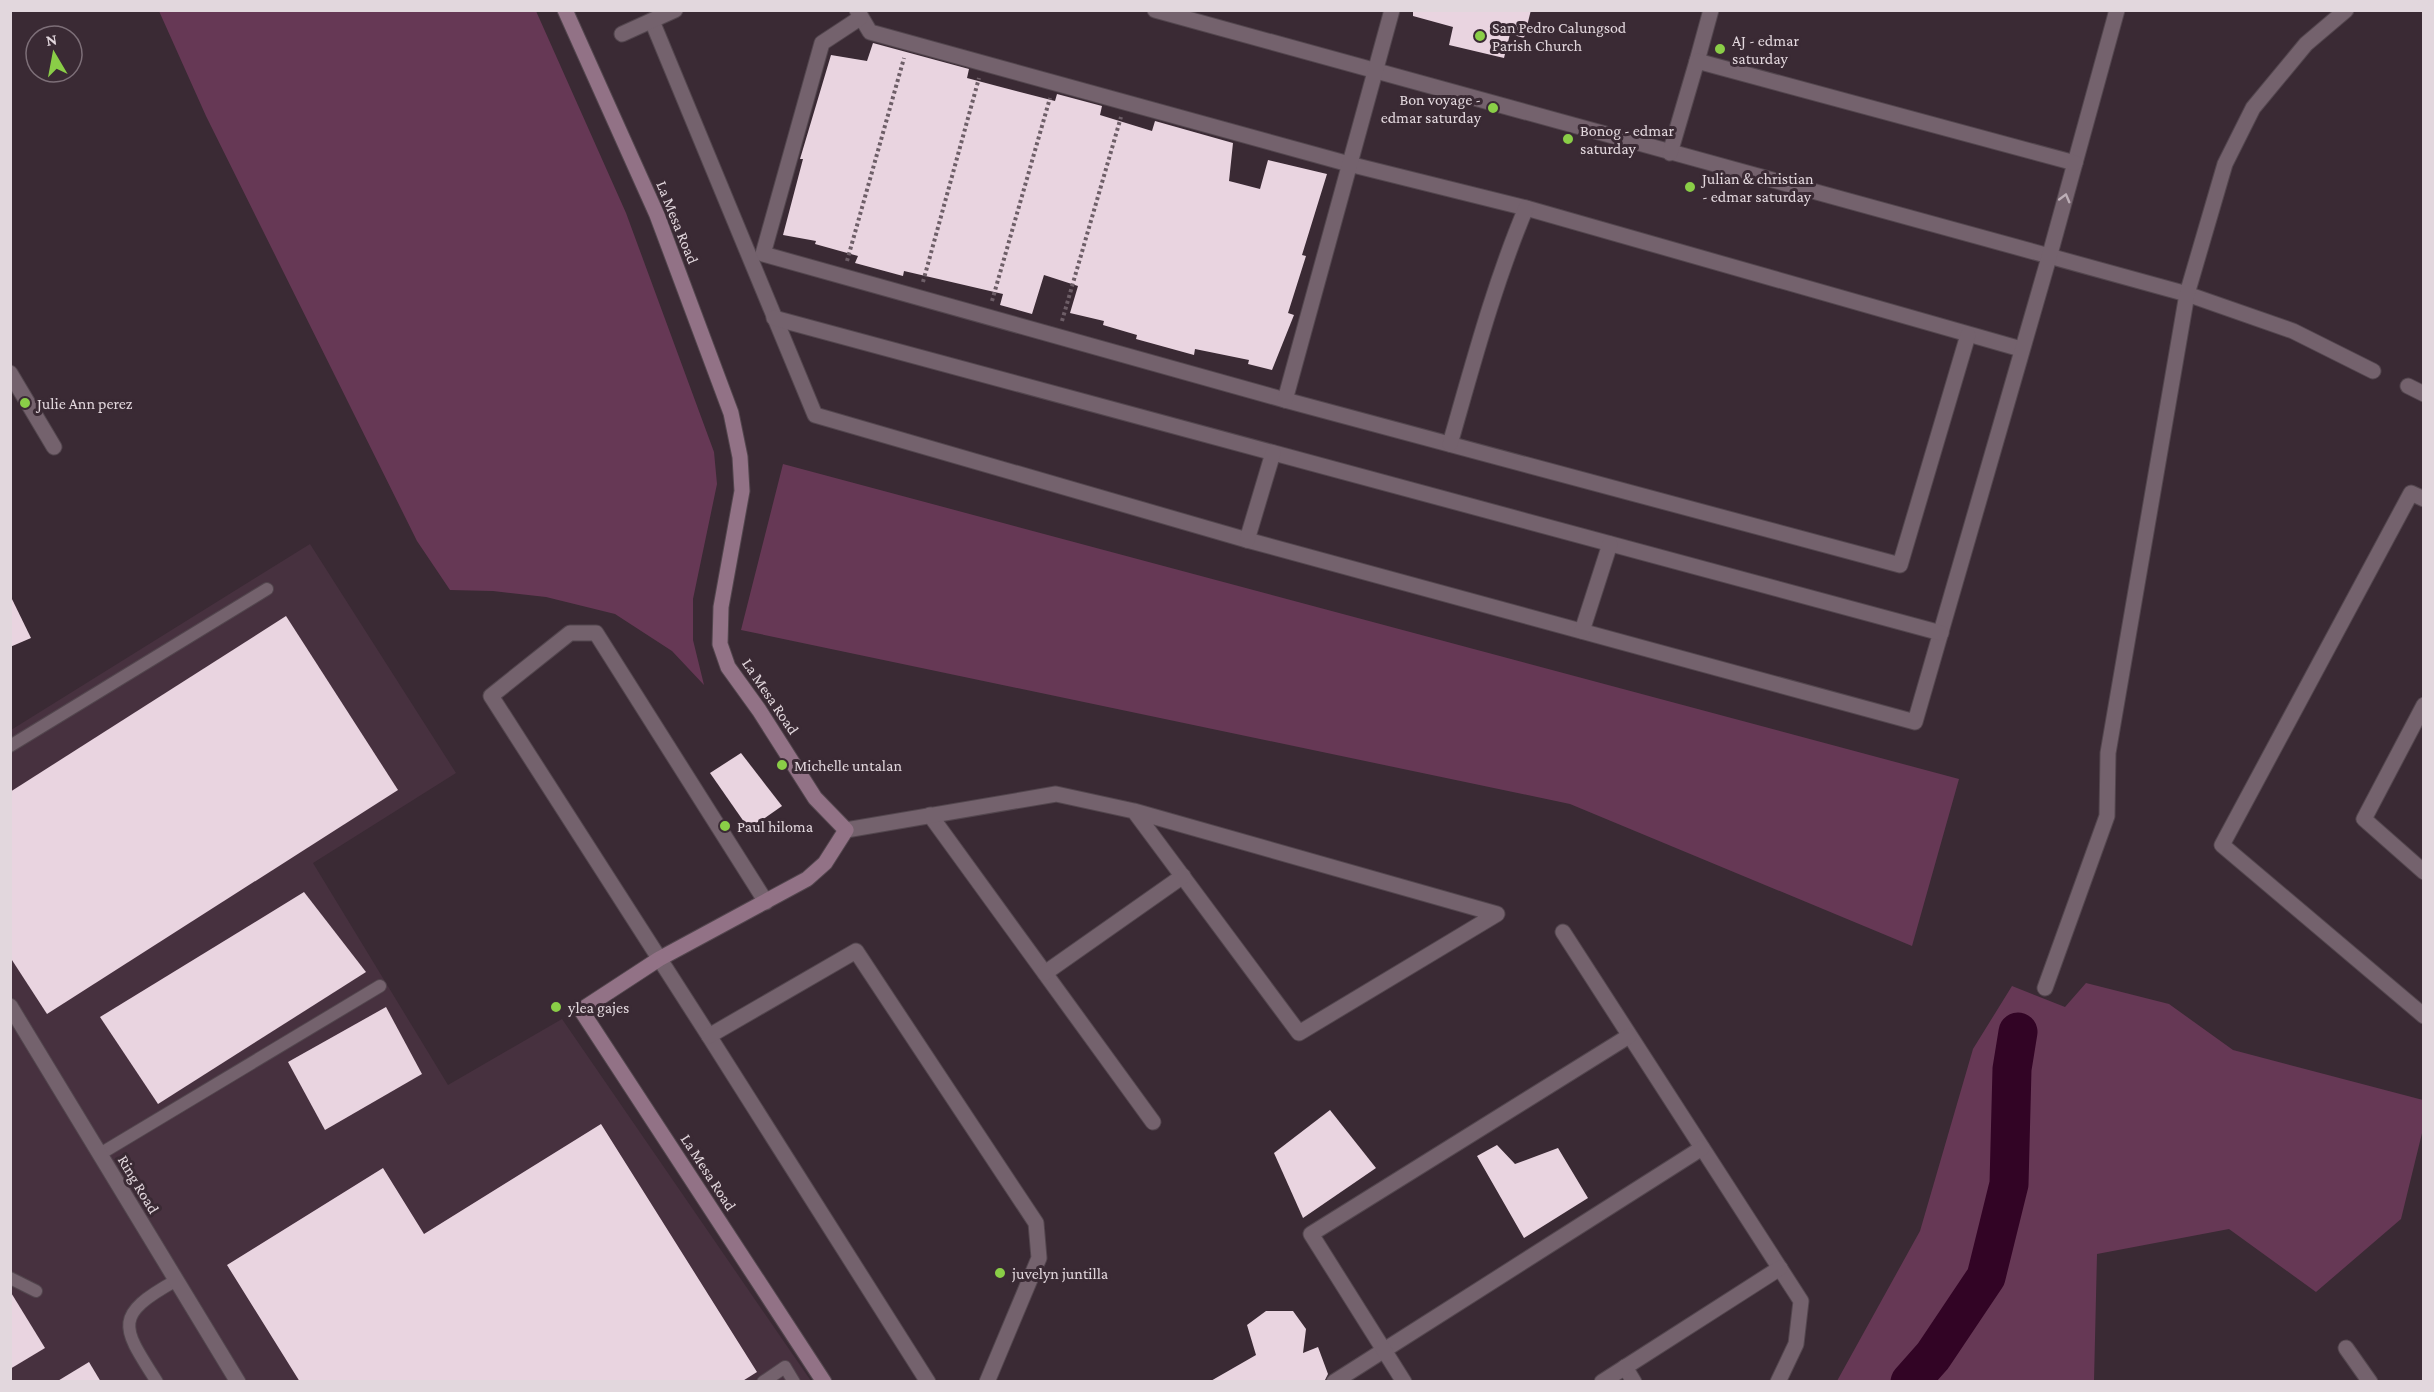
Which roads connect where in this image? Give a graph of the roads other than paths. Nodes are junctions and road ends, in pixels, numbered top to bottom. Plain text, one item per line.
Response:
1 (565, 10) edge
2 (675, 10) edge
3 (1155, 10) edge
4 (1392, 10) edge
5 (1711, 10) edge
6 (2117, 10) edge
7 (2346, 10) edge
8 (858, 14) edge
9 (652, 21) junction
10 (622, 34) dead end
11 (1697, 61) junction
12 (1375, 71) junction
13 (1670, 153) junction
14 (2074, 163) junction
15 (1349, 164) junction
16 (1526, 208) junction
17 (2050, 254) junction
18 (2187, 294) junction
19 (774, 318) junction
20 (1968, 334) junction
21 (2021, 349) junction
22 (2373, 371) dead end
23 (10, 373) edge
24 (2408, 386) dead end
25 (2424, 394) edge
26 (1285, 400) junction
27 (1450, 444) junction
28 (54, 447) dead end
29 (1273, 453) junction
30 (2424, 499) edge
31 (1247, 540) junction
32 (1610, 544) junction
33 (267, 589) dead end
34 (1582, 631) junction
35 (1941, 633) junction
36 (2424, 705) edge
37 (10, 746) edge
38 (1134, 811) junction
39 (930, 815) junction
40 (846, 830) junction
41 (2424, 872) edge
42 (1183, 876) junction
43 (765, 902) junction
44 (1563, 932) dead end
45 (659, 959) junction
46 (1045, 973) junction
47 (380, 986) dead end
48 (2045, 988) dead end
49 (10, 1006) edge
50 (2424, 1016) edge
51 (710, 1036) junction
52 (1629, 1036) junction
53 (1153, 1122) dead end
54 (1702, 1148) junction
55 (100, 1154) junction
56 (1780, 1268) junction
57 (10, 1278) edge
58 (175, 1281) junction
59 (36, 1291) dead end
60 (2346, 1348) dead end
61 (1384, 1349) junction
62 (1625, 1367) junction
63 (156, 1382) edge
64 (238, 1382) edge
65 (763, 1382) edge
66 (794, 1382) edge
67 (824, 1382) edge
68 (928, 1382) edge
69 (987, 1382) edge
70 (1334, 1382) edge
71 (1404, 1382) edge
72 (1602, 1382) edge
73 (1634, 1382) edge
74 (1778, 1382) edge
75 (2370, 1382) edge

1 - 40 street, La Mesa Road
2 - 9 street
3 - 12 street
4 - 12 street
5 - 11 street
6 - 14 street
7 - 18 street
8 - 15 street
8 - 26 street
9 - 10 street
9 - 19 street
11 - 13 street
11 - 14 street
12 - 13 street
12 - 15 street
13 - 17 street
17 -> 14 street
15 - 16 street
15 - 26 street
16 - 20 street
16 - 27 street
17 - 18 street
17 - 21 street
18 - 22 street
18 - 48 street
19 - 29 street
19 - 31 street
20 - 21 street
20 - 27 street
21 - 35 street
23 - 28 street
24 - 25 street
26 - 27 street
29 - 31 street
29 - 32 street
30 - 50 street
31 - 34 street
32 - 34 street
32 - 35 street
33 - 37 lane
34 - 35 street
36 - 41 street
38 - 39 street
38 - 42 street
38 - 42 street
39 - 40 street
39 - 46 street
40 - 43 street, La Mesa Road
42 - 46 street
43 - 45 street, La Mesa Road
43 - 45 street
44 - 52 street
45 - 51 street
45 - 67 street, La Mesa Road
46 - 53 street
47 - 55 lane
49 - 55 street, Ring Road
51 - 68 street
51 - 69 street
52 - 54 street
52 - 61 street
54 - 56 street
54 - 61 street
55 - 58 street, Ring Road
56 - 62 street
56 - 74 street
57 - 59 lane
58 - 63 lane
58 - 64 street, Ring Road
60 - 75 street
61 - 70 street
61 - 71 street
62 - 72 street
62 - 73 street
65 - 66 lane

